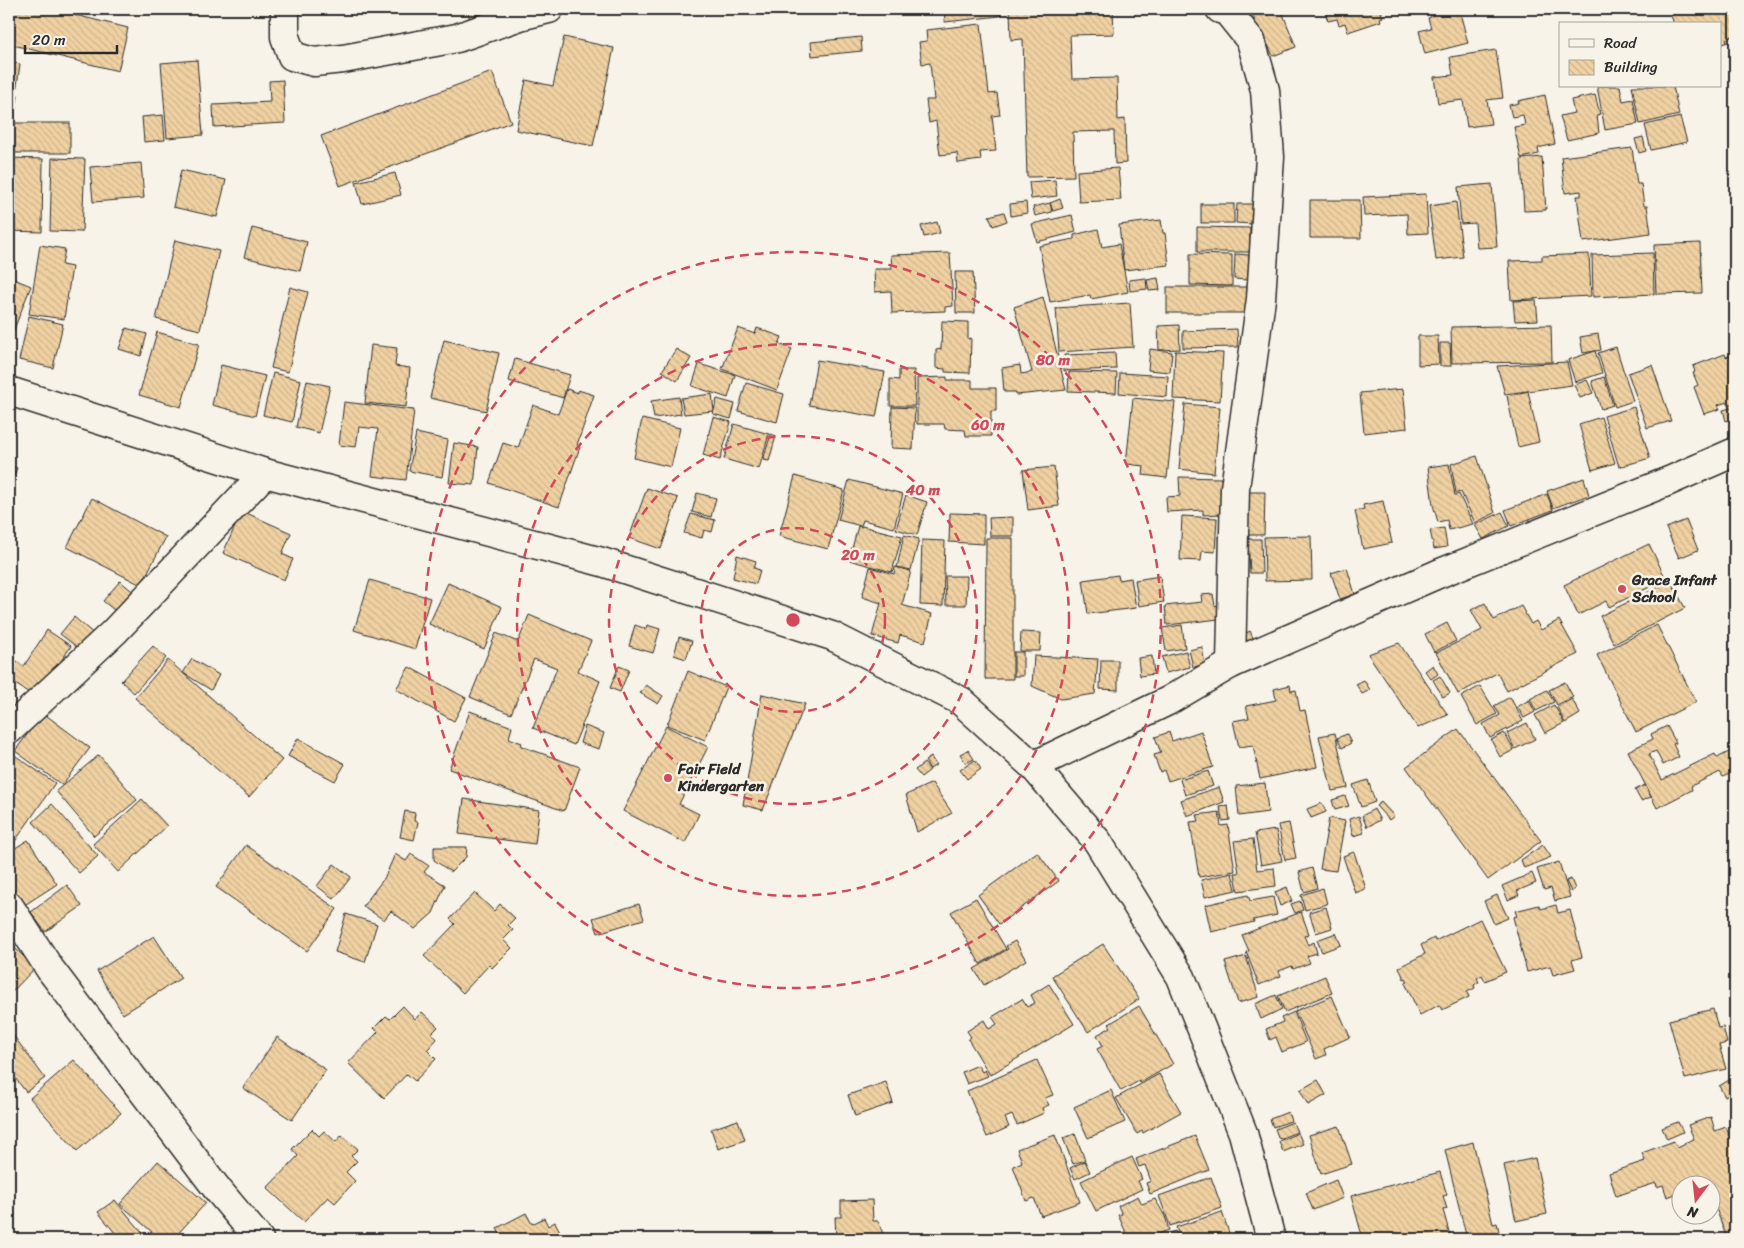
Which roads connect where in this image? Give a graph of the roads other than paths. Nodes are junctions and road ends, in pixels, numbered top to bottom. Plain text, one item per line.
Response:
1 (285, 9) edge
2 (549, 9) edge
3 (1220, 9) edge
4 (9, 391) edge
5 (1735, 452) edge
6 (265, 473) junction
7 (1231, 664) junction
8 (9, 730) edge
9 (1032, 766) junction
10 (9, 906) edge
11 (259, 1239) edge
12 (1271, 1239) edge

1 - 2 street
3 - 7 street
4 - 6 street
5 - 7 street
6 - 8 street
6 - 9 street
7 - 9 street
9 - 12 street
10 - 11 street

